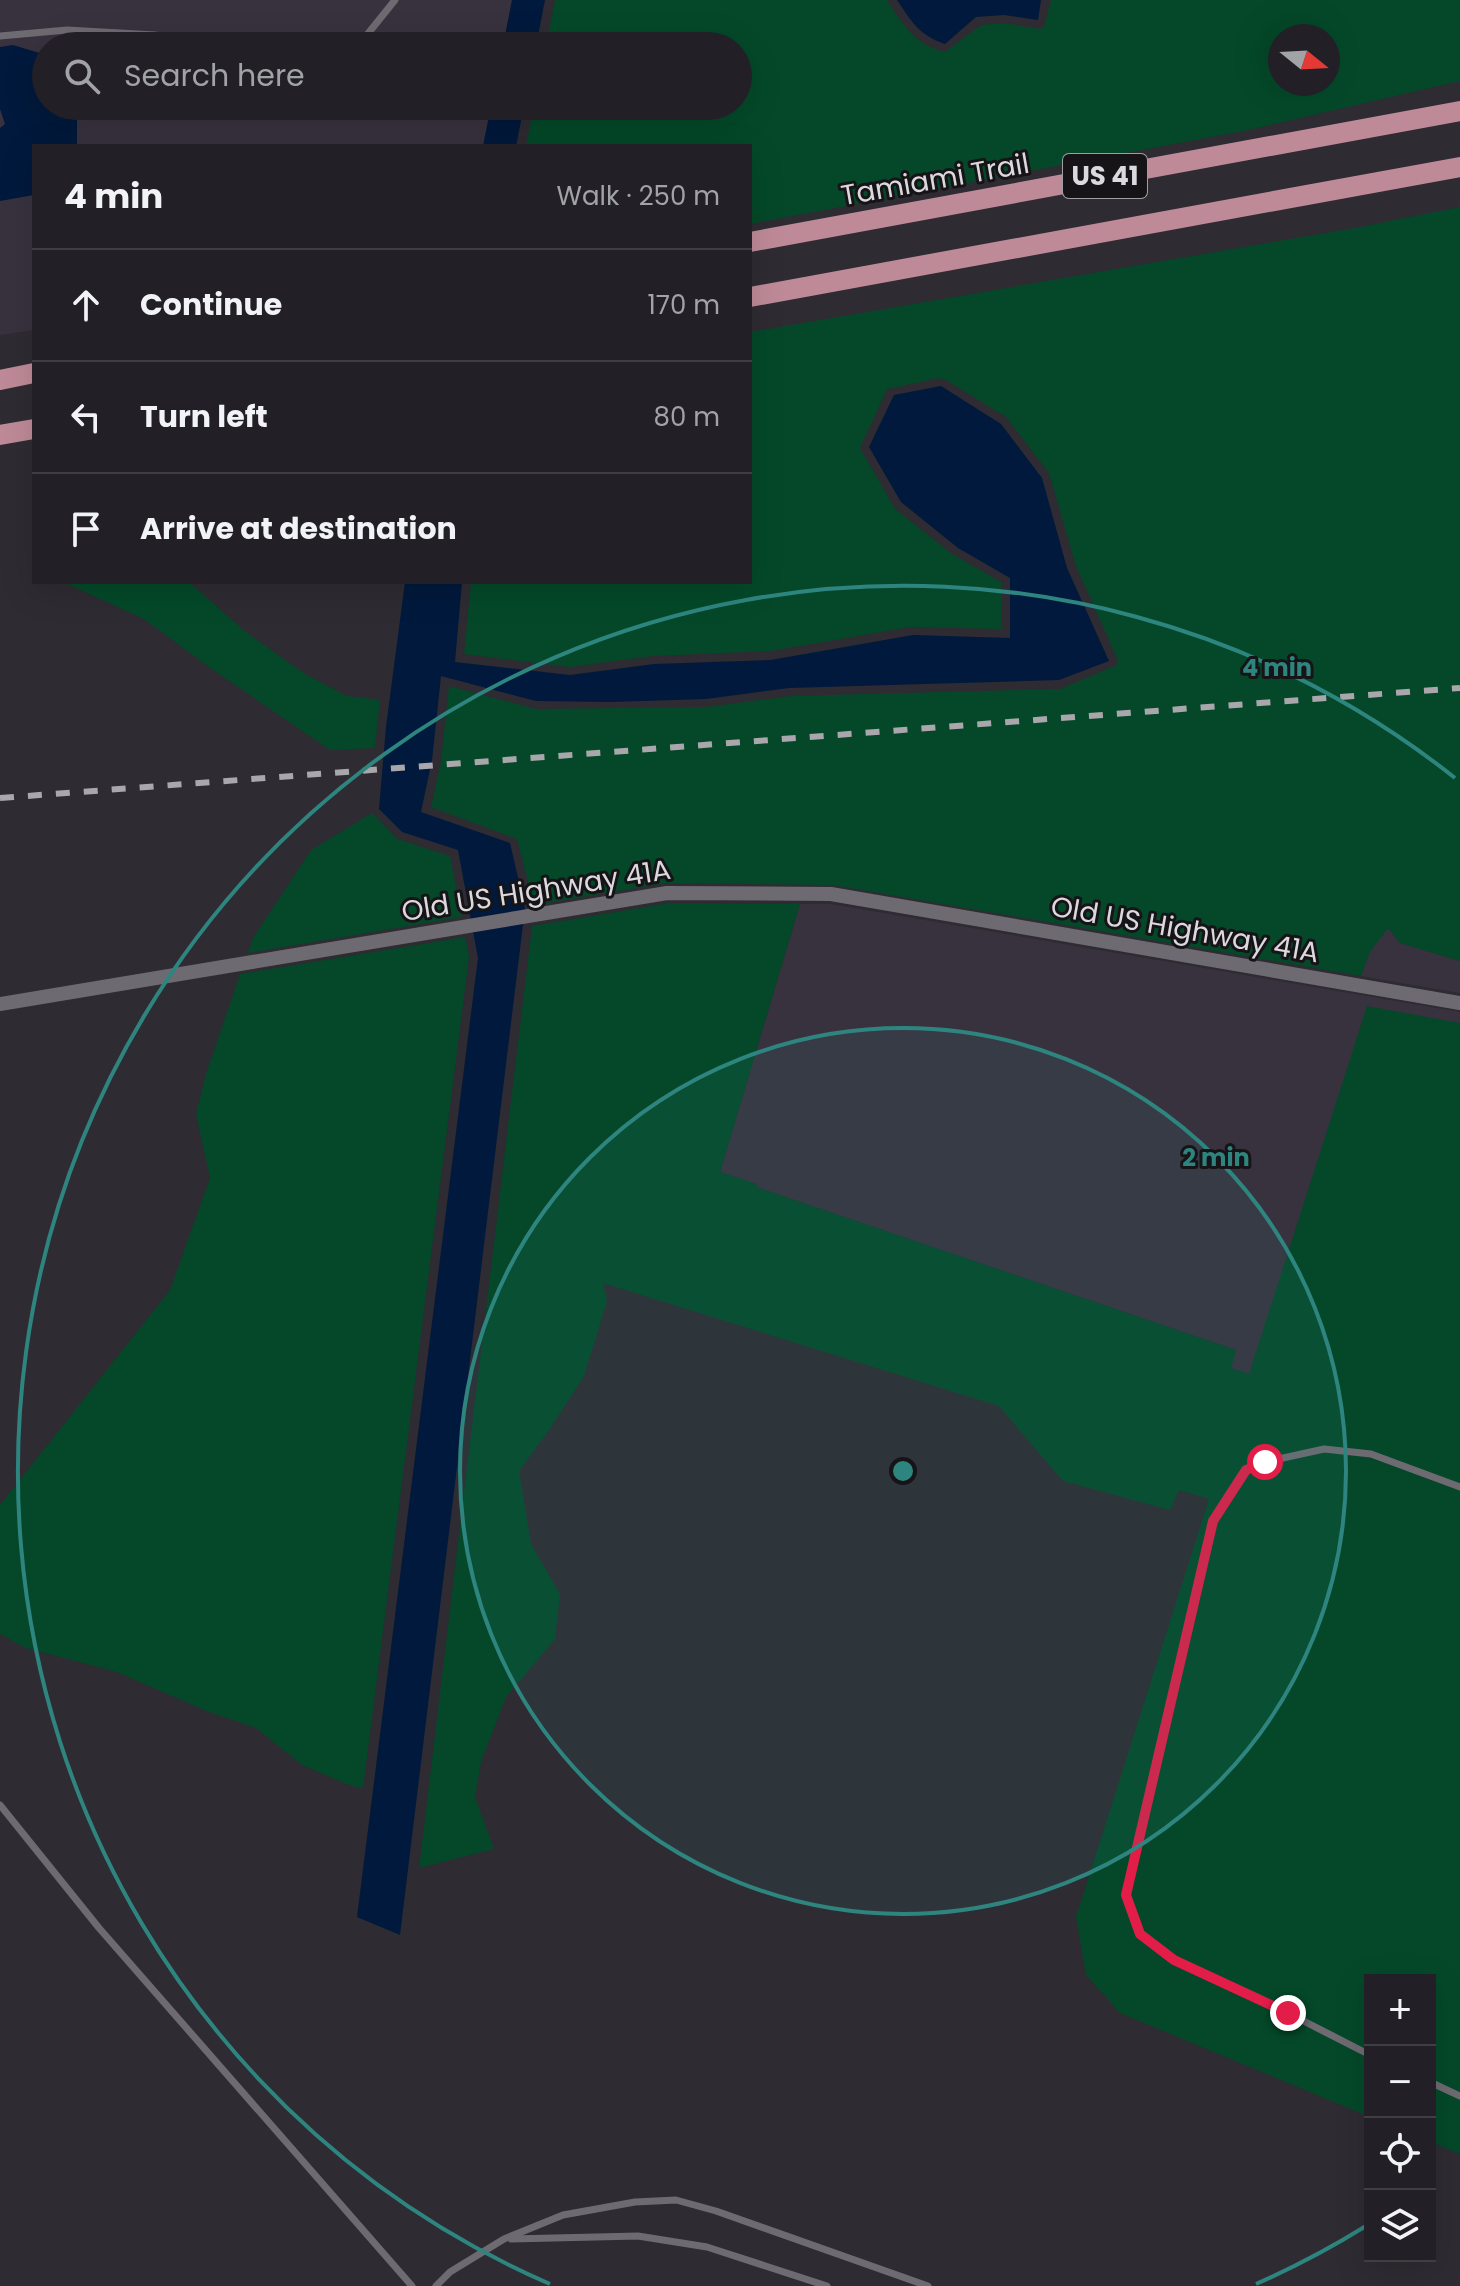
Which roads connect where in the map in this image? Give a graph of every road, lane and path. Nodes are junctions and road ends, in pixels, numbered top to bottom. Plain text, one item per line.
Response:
1 (395, 0) edge
2 (66, 32) edge
3 (100, 32) edge
4 (369, 32) edge
5 (32, 34) edge
6 (0, 36) edge
7 (1460, 111) edge
8 (1460, 167) edge
9 (752, 242) edge
10 (752, 297) edge
11 (32, 373) edge
12 (0, 380) edge
13 (32, 429) edge
14 (0, 435) edge
15 (1460, 1003) edge
16 (0, 1004) edge
17 (1460, 1487) edge
18 (0, 1805) edge
19 (1364, 2052) edge
20 (1436, 2085) edge
21 (1460, 2096) edge
22 (504, 2239) junction
23 (412, 2286) edge
24 (436, 2286) edge
25 (827, 2286) edge
26 (928, 2286) edge

1 - 4 lane
2 - 3 lane
5 - 6 lane
7 - 9 main road, Tamiami Trail / US 41
8 - 10 main road, US 41
11 - 12 main road
13 - 14 main road
15 - 16 street, Old US Highway 41A
17 - 19 lane
18 - 23 lane
20 - 21 lane
22 - 24 lane
22 - 25 lane
22 - 26 lane

